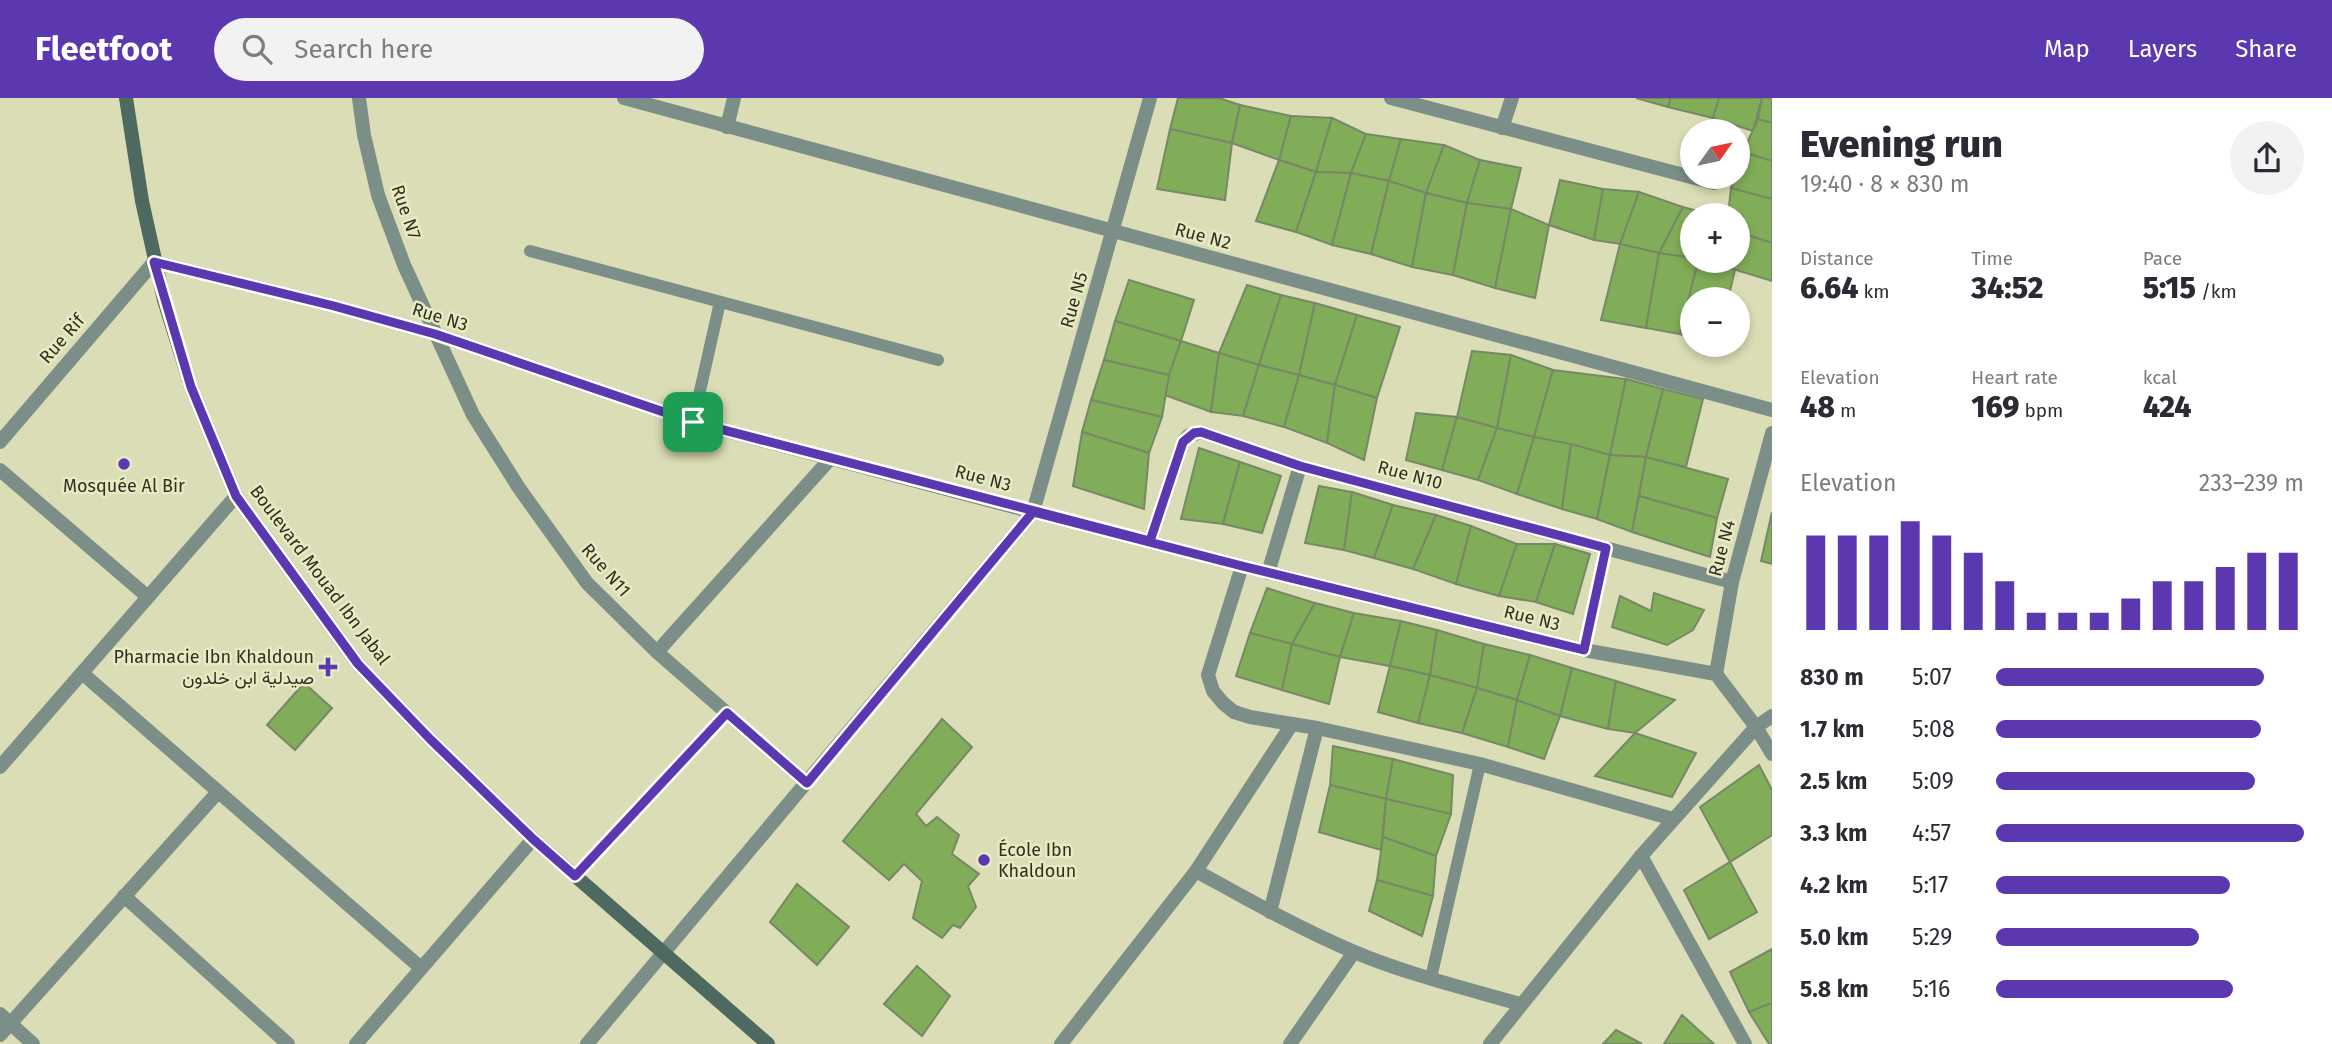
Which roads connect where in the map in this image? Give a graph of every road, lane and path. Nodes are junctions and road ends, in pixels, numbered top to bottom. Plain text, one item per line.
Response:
1 (126, 98) edge
2 (359, 98) edge
3 (624, 98) edge
4 (734, 98) edge
5 (1150, 98) edge
6 (1391, 98) edge
7 (1512, 98) edge
8 (727, 127) junction
9 (1503, 128) junction
10 (1680, 175) edge
11 (1113, 232) junction
12 (530, 251) dead end
13 (154, 262) junction
14 (720, 302) junction
15 (435, 334) junction
16 (939, 360) dead end
17 (1772, 410) edge
18 (693, 422) junction
19 (1772, 433) edge
20 (0, 442) edge
21 (831, 458) junction
22 (1300, 466) junction
23 (0, 470) edge
24 (236, 496) junction
25 (1033, 512) junction
26 (1150, 541) junction
27 (1606, 548) junction
28 (1242, 566) junction
29 (1268, 573) junction
30 (1732, 582) junction
31 (148, 597) junction
32 (1584, 650) junction
33 (657, 652) junction
34 (82, 673) junction
35 (1716, 674) junction
36 (727, 713) junction
37 (1772, 716) edge
38 (1292, 724) junction
39 (1756, 727) junction
40 (1317, 728) junction
41 (1772, 754) edge
42 (1480, 764) junction
43 (0, 767) edge
44 (807, 783) junction
45 (218, 792) junction
46 (1673, 820) junction
47 (533, 839) junction
48 (1641, 856) junction
49 (1196, 871) junction
50 (575, 876) junction
51 (124, 896) junction
52 (1270, 912) junction
53 (1354, 952) junction
54 (662, 953) junction
55 (421, 968) junction
56 (1431, 978) junction
57 (1520, 1004) junction
58 (5, 1019) edge
59 (0, 1035) edge
60 (1493, 1043) edge
61 (33, 1044) edge
62 (288, 1044) edge
63 (356, 1044) edge
64 (587, 1044) edge
65 (768, 1044) edge
66 (1061, 1044) edge
67 (1290, 1044) edge
68 (1745, 1044) edge

1 - 13 main road, Boulevard Mouad Ibn Jabal
2 - 15 street, Rue N7
3 - 8 street, Rue N2
4 - 8 street
5 - 11 street, Rue N5
6 - 9 street
7 - 9 street
8 - 11 street, Rue N2
9 - 10 street
11 - 17 street, Rue N2
11 - 25 street, Rue N5
12 - 14 lane
13 - 15 street, Rue N3
13 - 20 street, Rue Rif
13 - 24 main road, Boulevard Mouad Ibn Jabal
14 - 16 lane
14 - 18 lane
15 - 18 street, Rue N3
15 - 33 street, Rue N11
18 - 21 street, Rue N3
19 - 30 street, Rue N4
21 - 25 street, Rue N3
21 - 33 street
22 - 26 street, Rue N10
22 - 27 street, Rue N10
22 - 29 street
23 - 31 street
24 - 31 street
24 - 47 main road, Boulevard Mouad Ibn Jabal
25 - 26 street, Rue N3
25 - 44 street
26 - 28 street, Rue N3
27 - 30 street, Rue N10
27 - 32 lane
28 - 29 street, Rue N3
28 - 38 street
29 - 32 street, Rue N3
30 - 35 street, Rue N4
31 - 34 street
32 - 35 street, Rue N3
33 - 36 street, Rue N11
34 - 43 street
34 - 45 street
35 - 39 street
36 - 44 street, Rue N11
36 - 50 lane
37 - 39 street
38 - 40 street
38 - 49 street
39 - 41 street
39 - 46 street
40 - 42 street
40 - 52 street
42 - 46 street
42 - 56 lane
44 - 54 street
45 - 51 street
45 - 55 street
46 - 48 street
47 - 50 main road, Boulevard Mouad Ibn Jabal
47 - 55 street
48 - 57 street
48 - 68 street
49 - 52 street
49 - 66 street
50 - 54 main road, Boulevard Mouad Ibn Jabal
51 - 58 street
51 - 62 street
52 - 53 street
53 - 56 street
53 - 67 street
54 - 64 street
54 - 65 main road, Boulevard Mouad Ibn Jabal
55 - 63 street
56 - 57 street
57 - 60 street
58 - 59 street
58 - 61 street

